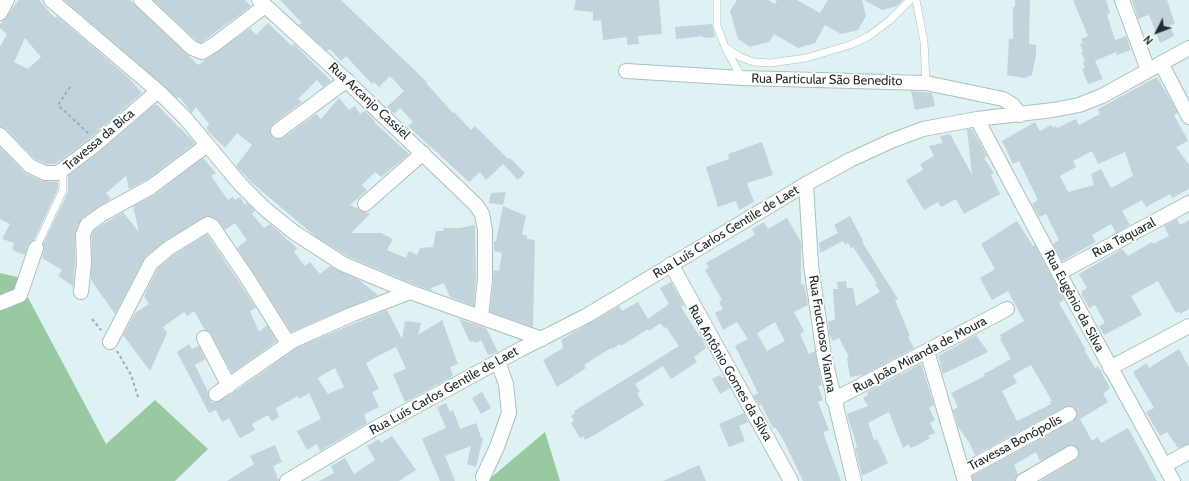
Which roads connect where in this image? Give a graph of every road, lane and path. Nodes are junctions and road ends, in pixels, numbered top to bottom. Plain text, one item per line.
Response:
1 (7, 0) edge
2 (51, 0) edge
3 (141, 0) edge
4 (717, 0) edge
5 (910, 0) edge
6 (916, 0) edge
7 (1122, 0) edge
8 (262, 3) edge
9 (0, 13) edge
10 (725, 47) junction
11 (1189, 48) edge
12 (1161, 63) junction
13 (1148, 70) junction
14 (626, 71) dead end
15 (742, 78) junction
16 (347, 80) junction
17 (926, 83) junction
18 (70, 87) dead end
19 (158, 91) junction
20 (1020, 115) junction
21 (1189, 117) edge
22 (977, 119) junction
23 (278, 131) dead end
24 (0, 135) edge
25 (98, 142) junction
26 (207, 145) junction
27 (423, 153) junction
28 (63, 171) junction
29 (806, 184) junction
30 (1189, 203) edge
31 (365, 204) dead end
32 (36, 248) joint
33 (671, 264) junction
34 (1058, 273) junction
35 (82, 292) dead end
36 (410, 292) junction
37 (0, 303) edge
38 (1007, 309) dead end
39 (480, 317) junction
40 (92, 319) dead end
41 (1189, 326) edge
42 (204, 338) dead end
43 (542, 339) junction
44 (110, 342) junction
45 (288, 343) junction
46 (927, 351) junction
47 (498, 362) junction
48 (1110, 368) junction
49 (229, 386) junction
50 (216, 394) dead end
51 (139, 400) dead end
52 (833, 400) junction
53 (1069, 414) dead end
54 (1189, 452) edge
55 (1071, 453) dead end
56 (1165, 465) junction
57 (963, 476) edge
58 (483, 477) dead end
59 (287, 481) edge
60 (791, 481) edge
61 (854, 481) edge
62 (1022, 481) edge
63 (1173, 481) edge

1 - 9 street
2 - 19 street
3 - 8 street
4 - 10 lane
5 - 10 lane
6 - 17 lane
7 - 13 street
8 - 16 street, Rua Arcanjo Cassiel
10 - 15 lane
11 - 12 street, Rua Luís Carlos Gentile de Laet
12 - 13 street, Rua Luís Carlos Gentile de Laet
12 - 21 street
13 - 20 street, Rua Luís Carlos Gentile de Laet
14 - 15 street, Rua Particular São Benedito
15 - 17 street, Rua Particular São Benedito
16 - 23 street
16 - 27 street, Rua Arcanjo Cassiel
17 - 20 street, Rua Particular São Benedito
18 - 25 path
19 - 25 street, Travessa da Bica
19 - 26 street
20 - 22 street, Rua Luís Carlos Gentile de Laet
22 - 29 street, Rua Luís Carlos Gentile de Laet
22 - 34 street, Rua Eugênio da Silva
24 - 28 street, Travessa da Bica
25 - 28 street, Travessa da Bica
26 - 35 street
26 - 36 street
27 - 31 street
27 - 39 street, Rua Arcanjo Cassiel
28 - 32 lane
29 - 33 street, Rua Luís Carlos Gentile de Laet
29 - 52 street, Rua Fructuoso Vianna
30 - 34 street, Rua Taquaral
32 - 37 street
33 - 43 street, Rua Luís Carlos Gentile de Laet
33 - 60 street, Rua Antônio Gomes da Silva
34 - 48 street, Rua Eugênio da Silva
36 - 39 street
36 - 45 street
38 - 46 street, Rua João Miranda de Moura
39 - 43 street
40 - 44 path
41 - 48 street
42 - 49 street
43 - 47 street, Rua Luís Carlos Gentile de Laet
44 - 45 street
44 - 51 path
45 - 49 street
46 - 52 street, Rua João Miranda de Moura
46 - 57 street
47 - 58 street
47 - 59 street, Rua Luís Carlos Gentile de Laet
48 - 56 street, Rua Eugênio da Silva
49 - 50 street
52 - 61 street, Rua Fructuoso Vianna
53 - 57 street, Travessa Bonópolis
54 - 56 street
55 - 62 street
56 - 63 street, Rua Eugênio da Silva

